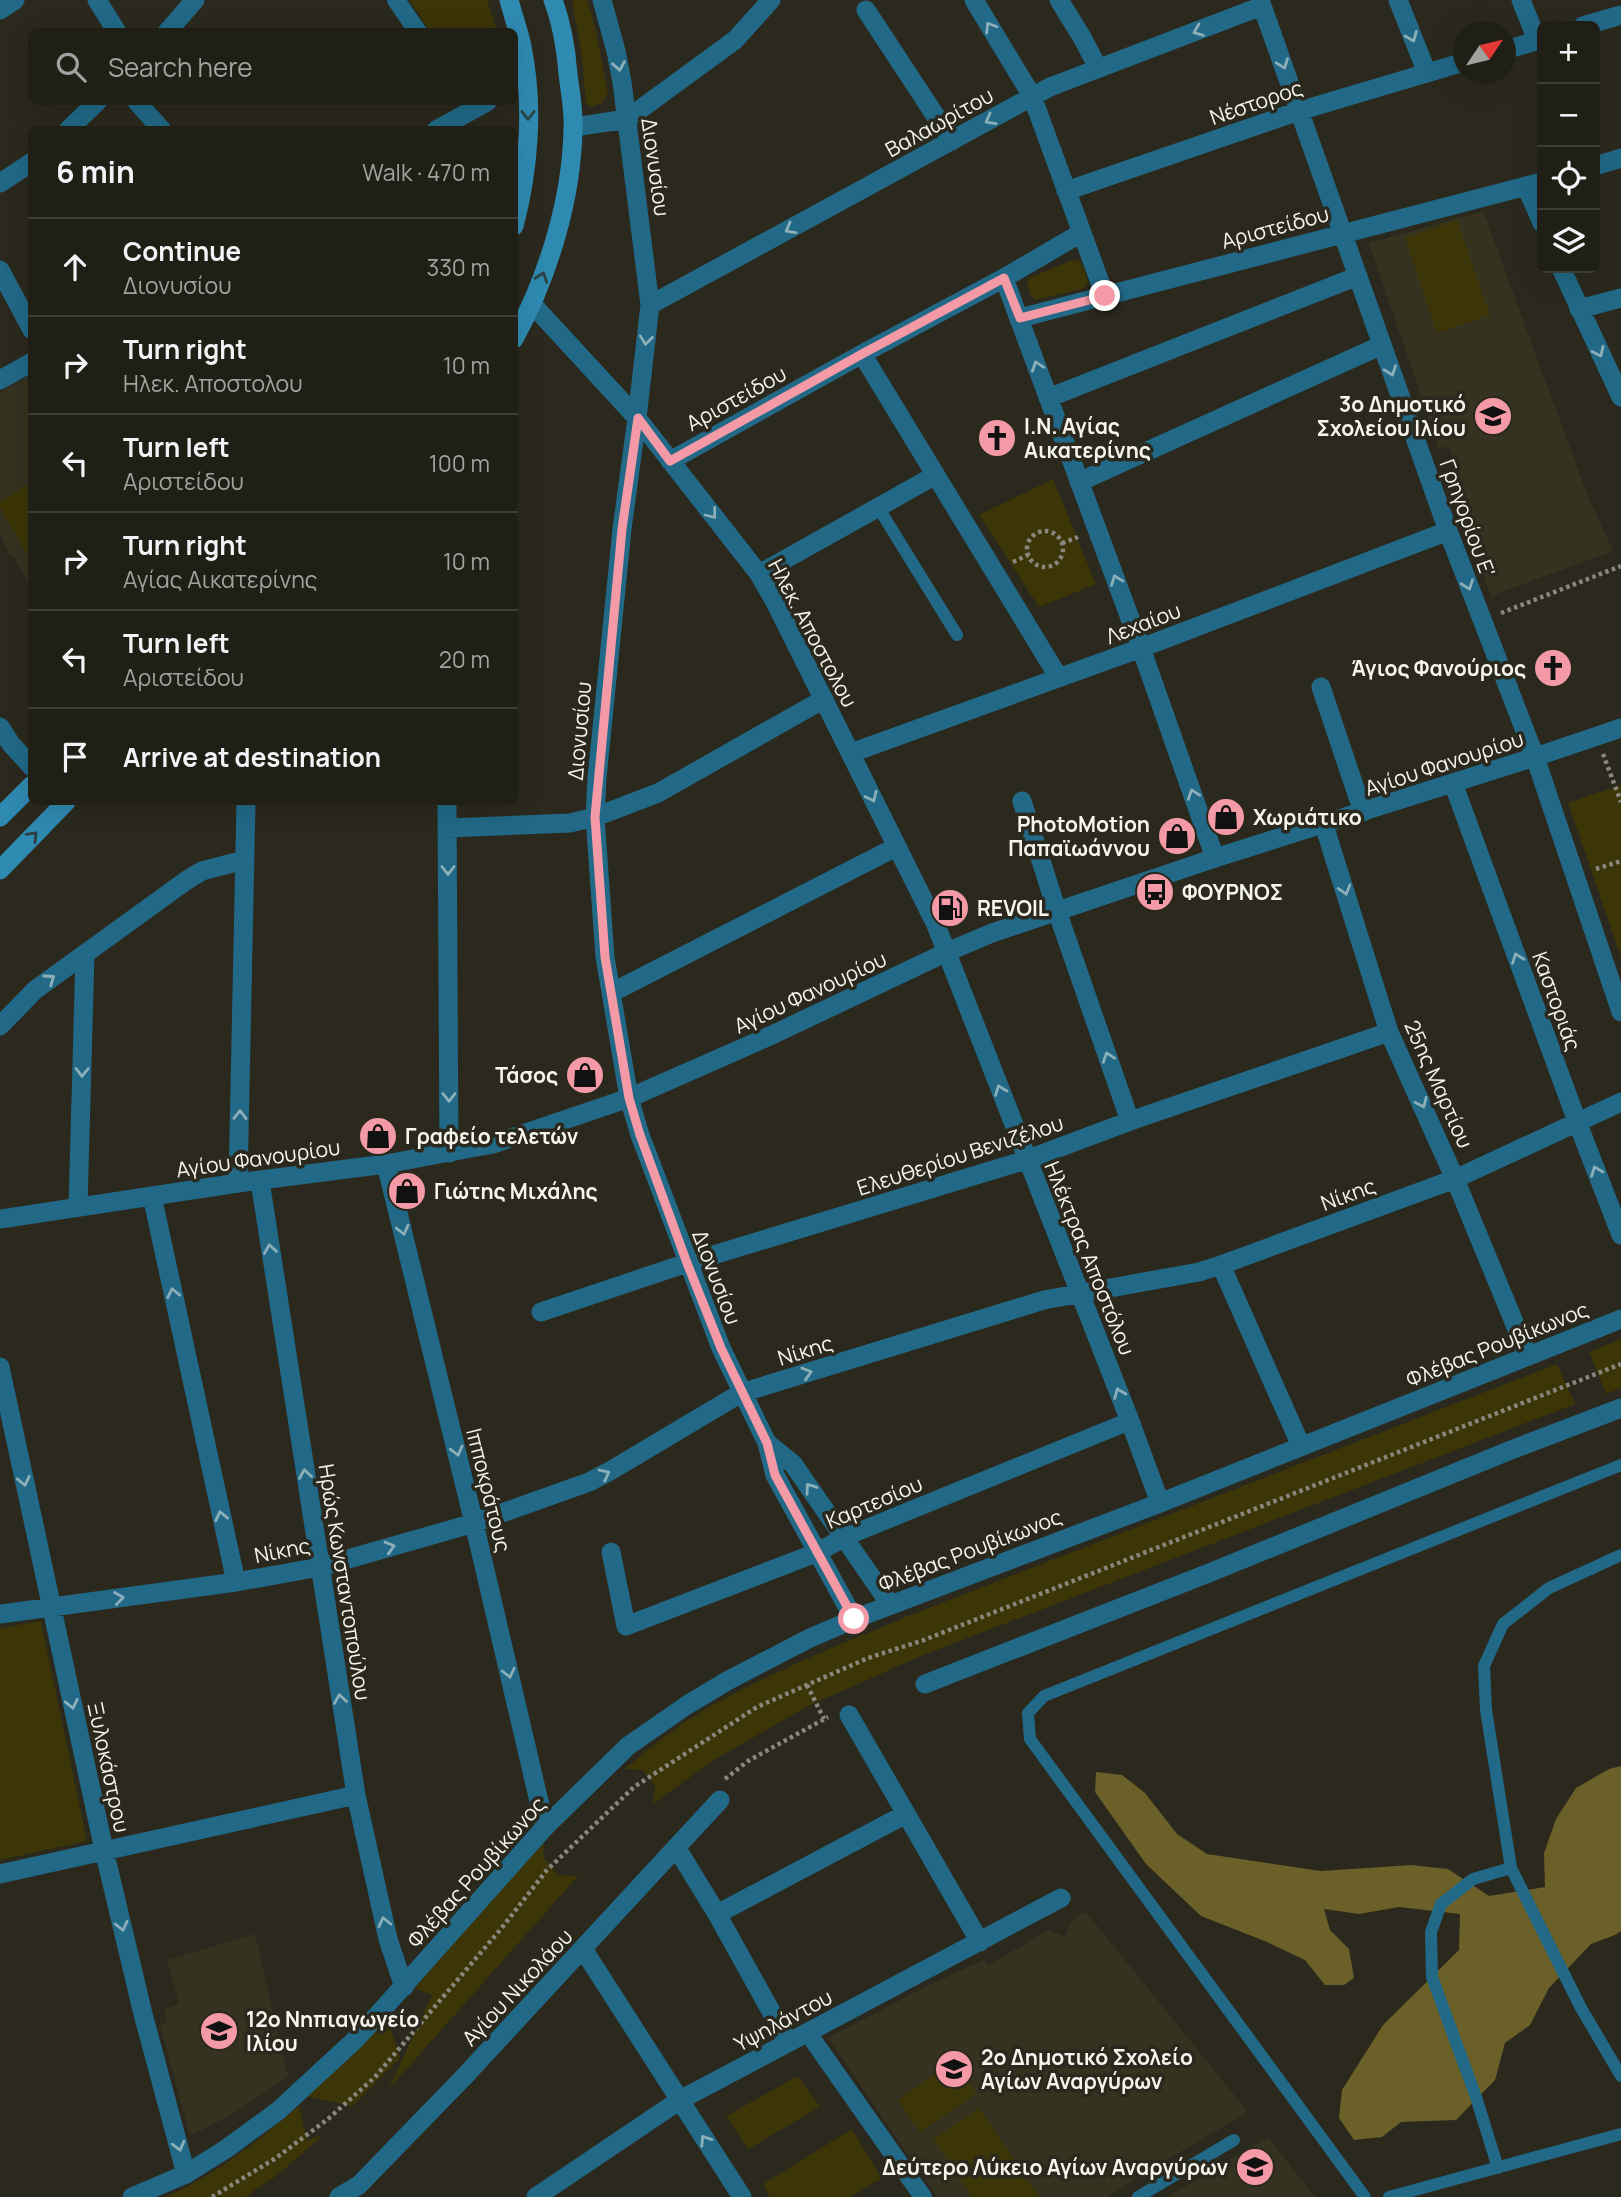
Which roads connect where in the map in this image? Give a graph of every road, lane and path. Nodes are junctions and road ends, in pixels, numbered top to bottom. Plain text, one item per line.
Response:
1 (15, 0) edge
2 (97, 0) edge
3 (195, 0) edge
4 (396, 0) edge
5 (509, 0) edge
6 (553, 0) edge
7 (602, 0) edge
8 (771, 0) edge
9 (974, 0) edge
10 (1059, 0) edge
11 (1398, 0) edge
12 (1521, 0) edge
13 (1261, 3) edge
14 (0, 10) edge
15 (866, 10) dead end
16 (1621, 15) edge
17 (1600, 21) edge
18 (114, 28) edge
19 (170, 28) edge
20 (415, 28) edge
21 (517, 28) edge
22 (518, 32) edge
23 (1537, 36) edge
24 (1537, 41) edge
25 (1516, 47) edge
26 (1453, 65) edge
27 (1098, 68) junction
28 (1427, 73) junction
29 (521, 85) edge
30 (1032, 96) junction
31 (94, 105) edge
32 (140, 105) edge
33 (474, 105) edge
34 (1299, 111) junction
35 (627, 118) junction
36 (72, 126) edge
37 (158, 126) edge
38 (442, 126) edge
39 (574, 127) junction
40 (952, 141) junction
41 (1621, 158) edge
42 (1600, 164) edge
43 (28, 165) edge
44 (0, 183) edge
45 (1534, 184) edge
46 (1066, 191) junction
47 (518, 205) edge
48 (1539, 210) edge
49 (1081, 233) junction
50 (1343, 233) junction
51 (0, 270) edge
52 (1563, 273) edge
53 (1358, 276) junction
54 (1004, 278) junction
55 (1105, 296) junction
56 (1621, 298) edge
57 (533, 305) junction
58 (650, 305) junction
59 (1579, 309) junction
60 (1020, 318) junction
61 (28, 322) edge
62 (518, 333) edge
63 (1382, 345) junction
64 (862, 354) junction
65 (28, 364) edge
66 (0, 380) edge
67 (1621, 397) edge
68 (1048, 398) junction
69 (638, 418) junction
70 (670, 461) junction
71 (934, 476) junction
72 (1079, 482) junction
73 (878, 508) junction
74 (1448, 531) junction
75 (1028, 555) joint
76 (1621, 566) edge
77 (759, 574) junction
78 (1481, 621) junction
79 (957, 635) dead end
80 (1141, 648) junction
81 (1059, 678) junction
82 (1321, 687) dead end
83 (824, 699) junction
84 (0, 727) edge
85 (1621, 728) edge
86 (1597, 737) junction
87 (851, 753) junction
88 (1535, 757) junction
89 (28, 763) edge
90 (1453, 783) junction
91 (28, 789) edge
92 (1022, 801) dead end
93 (1621, 802) edge
94 (63, 805) edge
95 (246, 805) edge
96 (447, 805) edge
97 (1363, 812) junction
98 (0, 817) edge
99 (595, 817) junction
100 (1324, 825) junction
101 (448, 828) junction
102 (896, 847) junction
103 (1215, 858) junction
104 (243, 860) junction
105 (0, 870) edge
106 (1057, 911) junction
107 (947, 952) junction
108 (85, 954) junction
109 (611, 993) junction
110 (1621, 1012) edge
111 (0, 1026) edge
112 (1389, 1032) junction
113 (629, 1098) junction
114 (1621, 1102) edge
115 (1130, 1121) junction
116 (1577, 1124) junction
117 (449, 1153) junction
118 (1026, 1160) junction
119 (386, 1164) junction
120 (1455, 1179) junction
121 (260, 1181) junction
122 (239, 1183) junction
123 (152, 1196) junction
124 (78, 1207) junction
125 (0, 1219) edge
126 (1621, 1235) edge
127 (687, 1263) junction
128 (1221, 1265) junction
129 (1079, 1294) junction
130 (541, 1312) dead end
131 (1621, 1319) edge
132 (1528, 1356) junction
133 (0, 1367) edge
134 (741, 1393) junction
135 (1621, 1408) edge
136 (1130, 1421) junction
137 (767, 1443) junction
138 (1301, 1446) junction
139 (9, 1456) edge
140 (1621, 1465) edge
141 (1160, 1503) junction
142 (474, 1523) junction
143 (845, 1537) junction
144 (611, 1552) dead end
145 (816, 1553) junction
146 (1621, 1555) edge
147 (320, 1567) junction
148 (236, 1582) junction
149 (890, 1604) junction
150 (51, 1607) junction
151 (0, 1614) edge
152 (854, 1619) junction
153 (925, 1684) dead end
154 (807, 1685) dead end
155 (849, 1715) dead end
156 (356, 1795) junction
157 (720, 1800) joint
158 (906, 1814) junction
159 (545, 1827) junction
160 (676, 1847) junction
161 (104, 1850) junction
162 (1511, 1868) junction
163 (0, 1874) edge
164 (1061, 1898) dead end
165 (717, 1914) junction
166 (980, 1942) junction
167 (583, 1949) junction
168 (404, 1987) junction
169 (808, 2033) junction
170 (788, 2042) junction
171 (1621, 2076) edge
172 (680, 2100) junction
173 (1621, 2134) edge
174 (1234, 2140) dead end
175 (1497, 2168) junction
176 (187, 2174) junction
177 (363, 2191) edge
178 (558, 2191) edge
179 (132, 2197) edge
180 (339, 2197) edge
181 (536, 2197) edge
182 (742, 2197) edge
183 (923, 2197) edge
184 (1138, 2197) edge
185 (1365, 2197) edge
186 (1389, 2197) edge

1 - 14 street
2 - 18 street
3 - 19 street
4 - 20 street
5 - 21 main road
6 - 39 main road
7 -> 35 street, Διονυσίου
8 - 35 street
30 -> 9 street
10 - 27 street
11 -> 28 street
12 - 23 street
13 -> 27 street, Βαλαωρίτου
13 -> 34 street, Γρηγορίου Ε'
15 - 40 street
16 - 17 street
22 - 29 main road
24 - 25 street
26 - 28 street, Νέστορος
27 - 30 street, Βαλαωρίτου
28 - 34 street, Νέστορος
29 -> 47 main road
30 -> 40 street, Βαλαωρίτου
30 - 46 street
31 - 36 street
32 - 37 street
33 - 38 street
34 - 46 street, Νέστορος
34 - 50 street, Γρηγορίου Ε'
35 - 39 street
35 - 58 street, Διονυσίου
57 -> 39 main road
40 -> 58 street, Βαλαωρίτου
41 - 42 street
43 - 44 street
45 - 48 street
45 - 50 street, Αριστείδου
46 - 49 street
49 - 54 street, Αριστείδου
49 - 55 street
50 - 53 street, Γρηγορίου Ε'
50 - 55 street, Αριστείδου
51 - 61 street
52 - 59 street
53 - 63 street, Γρηγορίου Ε'
53 - 68 street
54 - 60 street
54 - 64 street, Αριστείδου
55 - 60 street, Αριστείδου
56 - 59 street
57 - 62 main road
57 - 69 street, Ηλεκ. Αποστολου
58 -> 69 street, Διονυσίου
59 -> 67 street
68 -> 60 street
63 - 72 street
63 -> 74 street, Γρηγορίου Ε'
64 - 70 street, Αριστείδου
64 - 71 street
65 - 66 street
68 - 72 street
69 - 70 street, Ηλεκ. Αποστολου
69 - 99 street, Διονυσίου
70 -> 77 street, Ηλεκ. Αποστολου
71 - 73 street
71 - 81 street
80 -> 72 street
73 - 77 street
73 - 79 lane
74 -> 78 street, Γρηγορίου Ε'
74 - 80 street, Λεχαίου
75 - 75 path
76 - 78 path
77 - 83 street, Ηλεκ. Αποστολου
78 - 88 street, Γρηγορίου Ε'
80 - 81 street, Λεχαίου
103 -> 80 street
81 - 87 street, Λεχαίου
82 - 97 street
83 - 87 street, Ηλεκ. Αποστολου
83 - 99 street
84 - 89 street
85 - 86 street, Αγίου Φανουρίου
86 - 88 street, Αγίου Φανουρίου
86 - 93 path
87 -> 102 street, Ηλεκ. Αποστολου
88 - 90 street, Αγίου Φανουρίου
88 - 110 street, Γρηγορίου Ε'
90 - 97 street, Αγίου Φανουρίου
116 -> 90 street, Καστοριάς
91 - 98 main road
92 - 106 street
105 -> 94 main road
95 - 104 street
96 - 101 street
97 - 100 street, Αγίου Φανουρίου
99 - 101 street
99 - 109 street, Διονυσίου
100 - 103 street, Αγίου Φανουρίου
100 -> 112 street, 25ης Μαρτίου
101 -> 117 street
102 - 107 street, Ηλεκ. Αποστολου
102 - 109 street
103 - 106 street, Αγίου Φανουρίου
104 - 108 street
122 -> 104 street
106 - 107 street, Αγίου Φανουρίου
115 -> 106 street
107 - 113 street, Αγίου Φανουρίου
118 -> 107 street, Ηλέκτρας Αποστόλου
111 -> 108 street
108 -> 124 street
109 - 113 street, Διονυσίου
112 - 115 street, Ελευθερίου Βενιζέλου
112 -> 120 street, 25ης Μαρτίου
113 - 117 street, Αγίου Φανουρίου
113 - 127 street, Διονυσίου
114 - 116 street, Νίκης
115 - 118 street, Ελευθερίου Βενιζέλου
116 - 120 street, Νίκης
126 -> 116 street, Καστοριάς
117 - 119 street, Αγίου Φανουρίου
118 - 127 street, Ελευθερίου Βενιζέλου
118 - 129 street, Ηλέκτρας Αποστόλου
119 - 121 street, Αγίου Φανουρίου
119 -> 142 street, Ιπποκράτους
120 - 128 street, Νίκης
120 - 132 street, 25ης Μαρτίου
121 - 122 street, Αγίου Φανουρίου
147 -> 121 street, Ηρώς Κωνσταντοπούλου
122 - 123 street, Αγίου Φανουρίου
123 - 124 street, Αγίου Φανουρίου
148 -> 123 street
124 - 125 street, Αγίου Φανουρίου
127 - 130 street, Ελευθερίου Βενιζέλου
127 - 134 street, Διονυσίου
128 - 129 street, Νίκης
128 - 138 street
134 -> 129 street, Νίκης
136 -> 129 street, Ηλέκτρας Αποστόλου
131 - 132 street, Φλέβας Ρουβίκωνος
132 - 138 street, Φλέβας Ρουβίκωνος
133 - 139 street, Ξυλοκάστρου
134 - 137 street, Διονυσίου
142 -> 134 street, Νίκης
135 - 153 street
136 - 141 street, Ηλέκτρας Αποστόλου
136 - 143 street, Καρτεσίου
143 -> 137 street, Διονυσίου
137 - 145 street, Διονυσίου
138 - 141 street, Φλέβας Ρουβίκωνος
139 -> 150 street, Ξυλοκάστρου
140 - 185 lane
141 - 149 street, Φλέβας Ρουβίκωνος
147 -> 142 street, Νίκης
142 -> 159 street, Ιπποκράτους
143 - 145 street, Καρτεσίου
143 - 149 street, Διονυσίου
144 - 145 street, Καρτεσίου
145 - 152 street, Διονυσίου
146 - 162 lane
147 - 148 street, Νίκης
156 -> 147 street, Ηρώς Κωνσταντοπούλου
150 -> 148 street, Νίκης
149 - 152 street, Φλέβας Ρουβίκωνος
150 - 151 street, Νίκης
150 -> 161 street, Ξυλοκάστρου
152 - 159 street, Φλέβας Ρουβίκωνος
154 - 157 path
155 - 158 street
156 - 161 street
168 -> 156 street, Ηρώς Κωνσταντοπούλου
157 - 160 street, Αγίου Νικολάου
158 - 165 street
158 - 166 street
159 - 168 street, Φλέβας Ρουβίκωνος
160 - 165 street
160 - 167 street, Αγίου Νικολάου
161 - 163 street
161 -> 176 street, Ξυλοκάστρου
162 - 171 lane
162 - 175 lane
164 - 166 street, Υψηλάντου
165 - 170 street
166 - 169 street, Υψηλάντου
167 - 172 street
167 - 177 street, Αγίου Νικολάου
168 - 176 street, Φλέβας Ρουβίκωνος
169 - 170 street, Υψηλάντου
169 - 183 street
170 - 172 street, Υψηλάντου
172 - 178 street, Υψηλάντου
182 -> 172 street
173 - 175 lane
174 - 184 lane
175 - 186 lane
176 - 179 street, Φλέβας Ρουβίκωνος
177 - 180 street, Αγίου Νικολάου
178 - 181 street, Υψηλάντου

